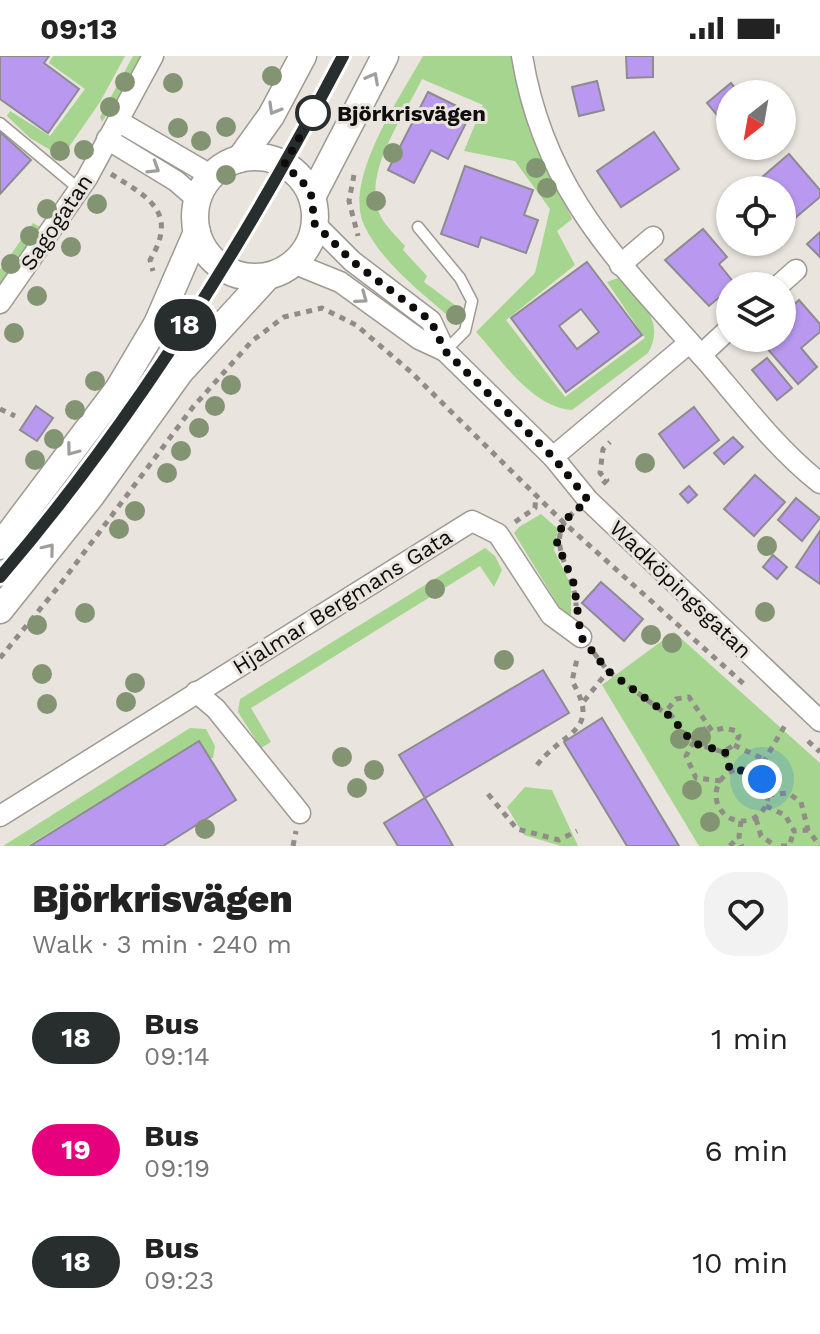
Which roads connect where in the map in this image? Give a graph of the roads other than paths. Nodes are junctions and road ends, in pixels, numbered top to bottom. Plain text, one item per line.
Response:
1 (153, 56) edge
2 (303, 56) edge
3 (343, 56) edge
4 (385, 56) edge
5 (522, 56) edge
6 (0, 123) edge
7 (112, 130) junction
8 (240, 159) junction
9 (284, 165) junction
10 (212, 176) junction
11 (79, 189) junction
12 (198, 200) junction
13 (313, 210) junction
14 (418, 227) dead end
15 (197, 232) junction
16 (653, 237) dead end
17 (293, 263) junction
18 (620, 265) junction
19 (223, 268) junction
20 (796, 270) dead end
21 (794, 272) edge
22 (268, 276) junction
23 (0, 303) edge
24 (716, 336) edge
25 (695, 349) junction
26 (445, 351) junction
27 (553, 457) junction
28 (820, 483) edge
29 (0, 546) edge
30 (0, 577) edge
31 (0, 610) edge
32 (581, 637) road end
33 (196, 692) junction
34 (820, 721) edge
35 (300, 813) dead end
36 (0, 816) edge

1 - 7 street, Sagogatan
2 -> 8 street
3 - 9 lane
13 -> 4 street
5 - 18 street
6 - 11 lane
7 - 10 street
7 - 11 street, Sagogatan
7 -> 12 street
8 - 9 street
8 - 10 street
9 - 13 street
9 - 19 lane
10 - 12 street
11 - 23 street, Sagogatan
12 - 15 street
13 - 17 street
13 - 26 street, Wadköpingsgatan
14 - 26 lane
15 - 19 street
15 -> 29 street
16 - 18 street
17 - 22 street
17 -> 26 street, Wadköpingsgatan
18 - 25 street
19 - 22 street
19 - 30 lane
20 - 21 street
31 -> 22 street
24 - 25 street
25 - 27 street
25 - 28 street
26 - 27 street, Wadköpingsgatan
27 - 34 street, Wadköpingsgatan
32 - 33 street, Hjalmar Bergmans Gata
33 - 35 street
33 - 36 street, Hjalmar Bergmans Gata

